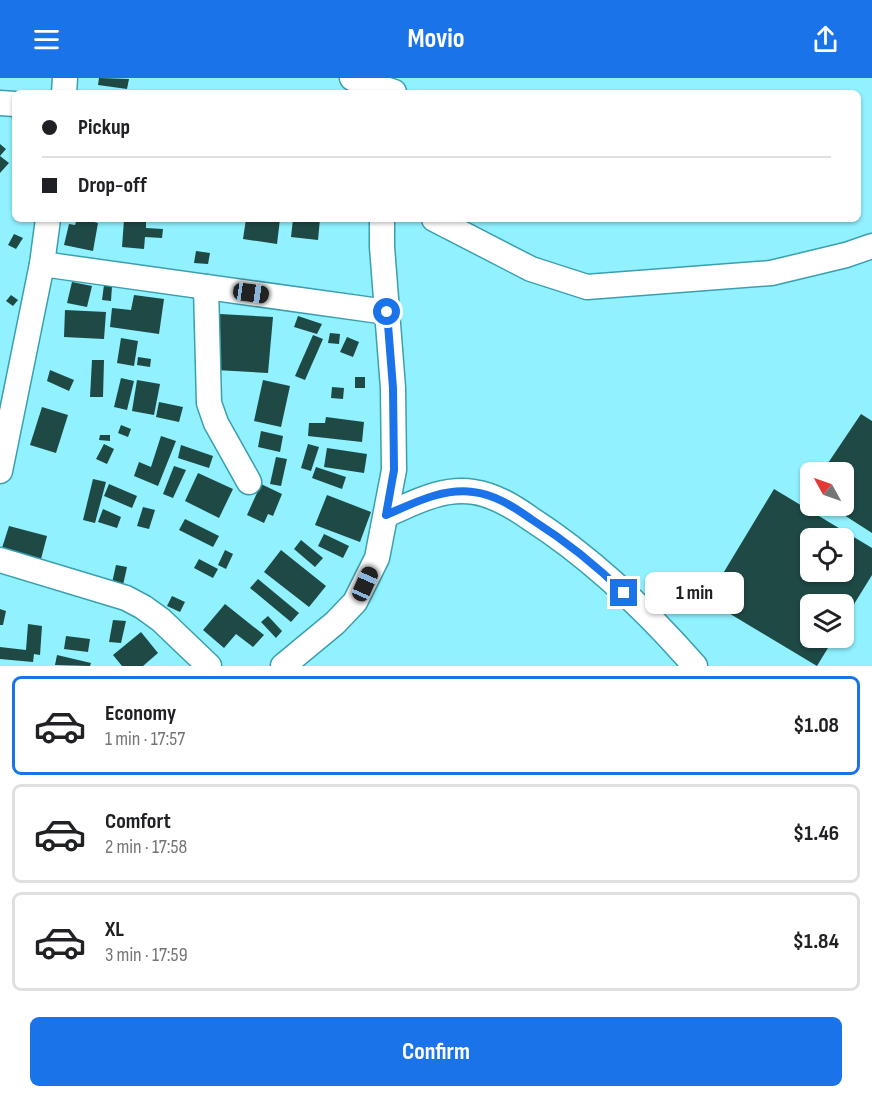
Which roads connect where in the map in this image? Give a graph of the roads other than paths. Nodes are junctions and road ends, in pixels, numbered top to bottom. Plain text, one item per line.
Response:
1 (352, 78) edge
2 (386, 90) edge
3 (48, 222) edge
4 (382, 222) edge
5 (440, 222) edge
6 (872, 246) edge
7 (42, 264) junction
8 (206, 287) junction
9 (387, 312) junction
10 (5, 422) edge
11 (0, 471) edge
12 (249, 482) dead end
13 (386, 515) junction
14 (0, 560) edge
15 (209, 666) edge
16 (284, 666) edge
17 (695, 666) edge

1 - 2 street
3 - 7 street
4 - 9 street
5 - 6 street
7 - 8 street
7 - 10 street
8 - 9 street
8 - 12 street
9 - 13 street
10 - 11 street
13 - 16 street
13 - 17 street
14 - 15 street

